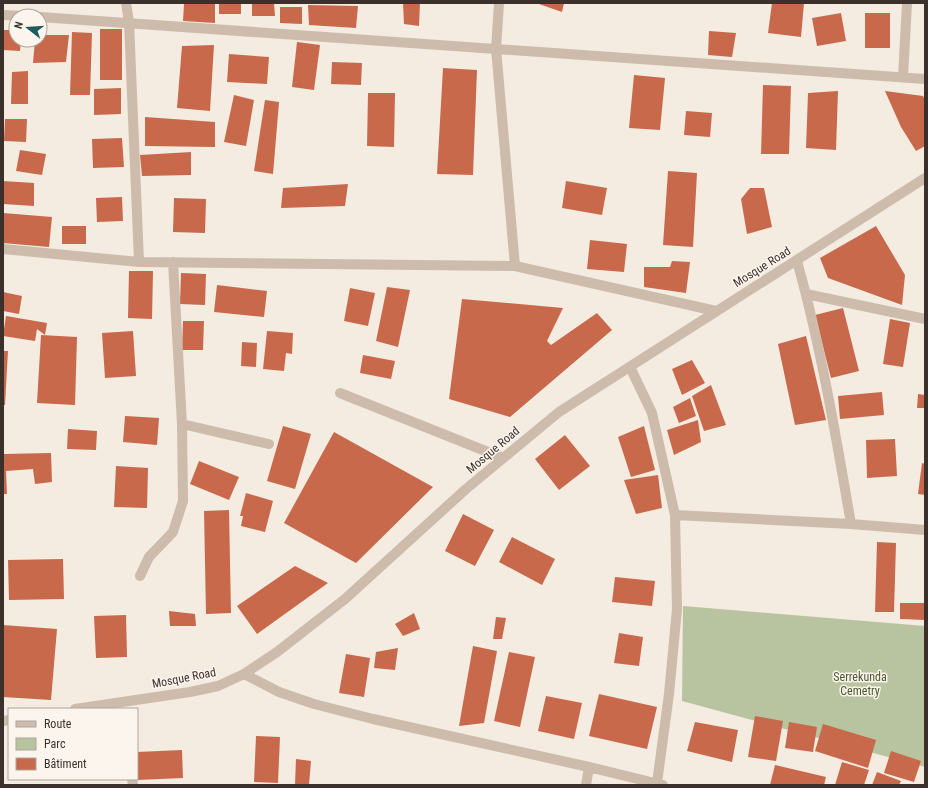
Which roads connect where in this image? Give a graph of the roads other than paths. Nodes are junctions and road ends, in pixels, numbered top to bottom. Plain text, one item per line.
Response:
1 (126, 3) edge
2 (499, 3) edge
3 (907, 3) edge
4 (48, 17) edge
5 (128, 22) junction
6 (496, 49) junction
7 (903, 78) junction
8 (925, 79) edge
9 (925, 178) edge
10 (3, 248) edge
11 (797, 261) junction
12 (139, 262) junction
13 (173, 262) junction
14 (515, 266) junction
15 (806, 294) junction
16 (716, 311) junction
17 (925, 319) edge
18 (630, 367) junction
19 (340, 393) dead end
20 (182, 424) junction
21 (269, 444) dead end
22 (503, 458) junction
23 (675, 515) junction
24 (851, 524) junction
25 (925, 530) edge
26 (140, 576) dead end
27 (244, 674) junction
28 (122, 705) edge
29 (87, 708) edge
30 (589, 767) junction
31 (660, 784) edge
32 (586, 785) edge

1 - 5 street
2 - 6 street
3 - 7 street
4 - 5 street
5 - 6 street
5 - 12 street
6 - 7 street
6 - 14 street
7 - 8 street
9 - 11 street, Mosque Road
10 - 12 street
11 - 15 street
11 - 16 street, Mosque Road
12 - 13 street
13 - 14 street
13 - 20 street
14 - 16 street
15 - 17 street
15 - 24 street
16 - 18 street, Mosque Road
18 - 22 street, Mosque Road
18 - 23 street
19 - 22 street
20 - 21 street
20 - 26 street
22 - 27 street, Mosque Road
23 - 24 street
23 - 31 street
24 - 25 street
27 - 28 street, Mosque Road
27 - 30 street
28 - 29 street, Mosque Road
30 - 31 street
30 - 32 street

